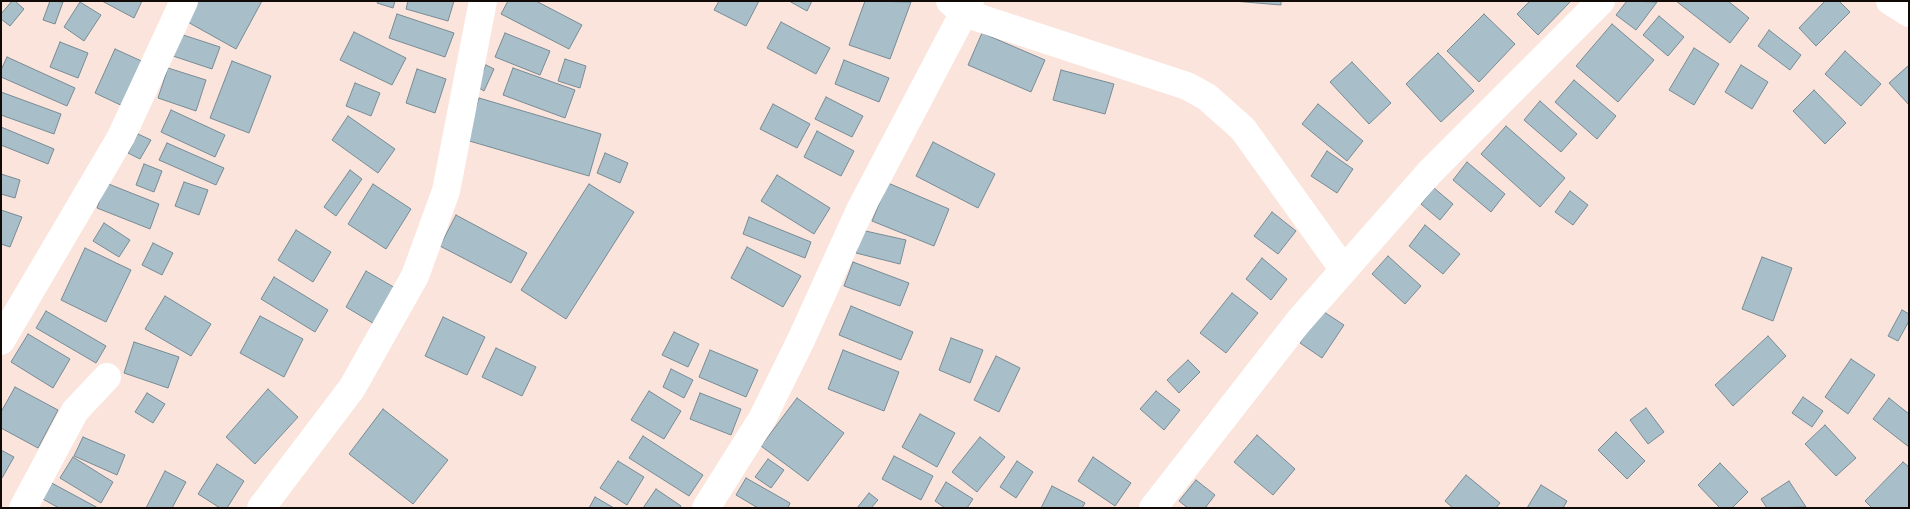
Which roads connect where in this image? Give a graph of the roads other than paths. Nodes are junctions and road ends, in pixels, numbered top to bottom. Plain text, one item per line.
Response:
1 (184, 1) edge
2 (483, 1) edge
3 (1601, 1) edge
4 (1890, 1) edge
5 (964, 4) edge
6 (1909, 13) edge
7 (1344, 270) junction
8 (1, 341) edge
9 (108, 377) dead end
10 (23, 508) edge
11 (261, 508) edge
12 (706, 508) edge
13 (1153, 508) edge

1 - 8 street
2 - 11 street
3 - 7 street
4 - 6 street
5 - 7 street
5 - 12 street
7 - 13 street
9 - 10 street

